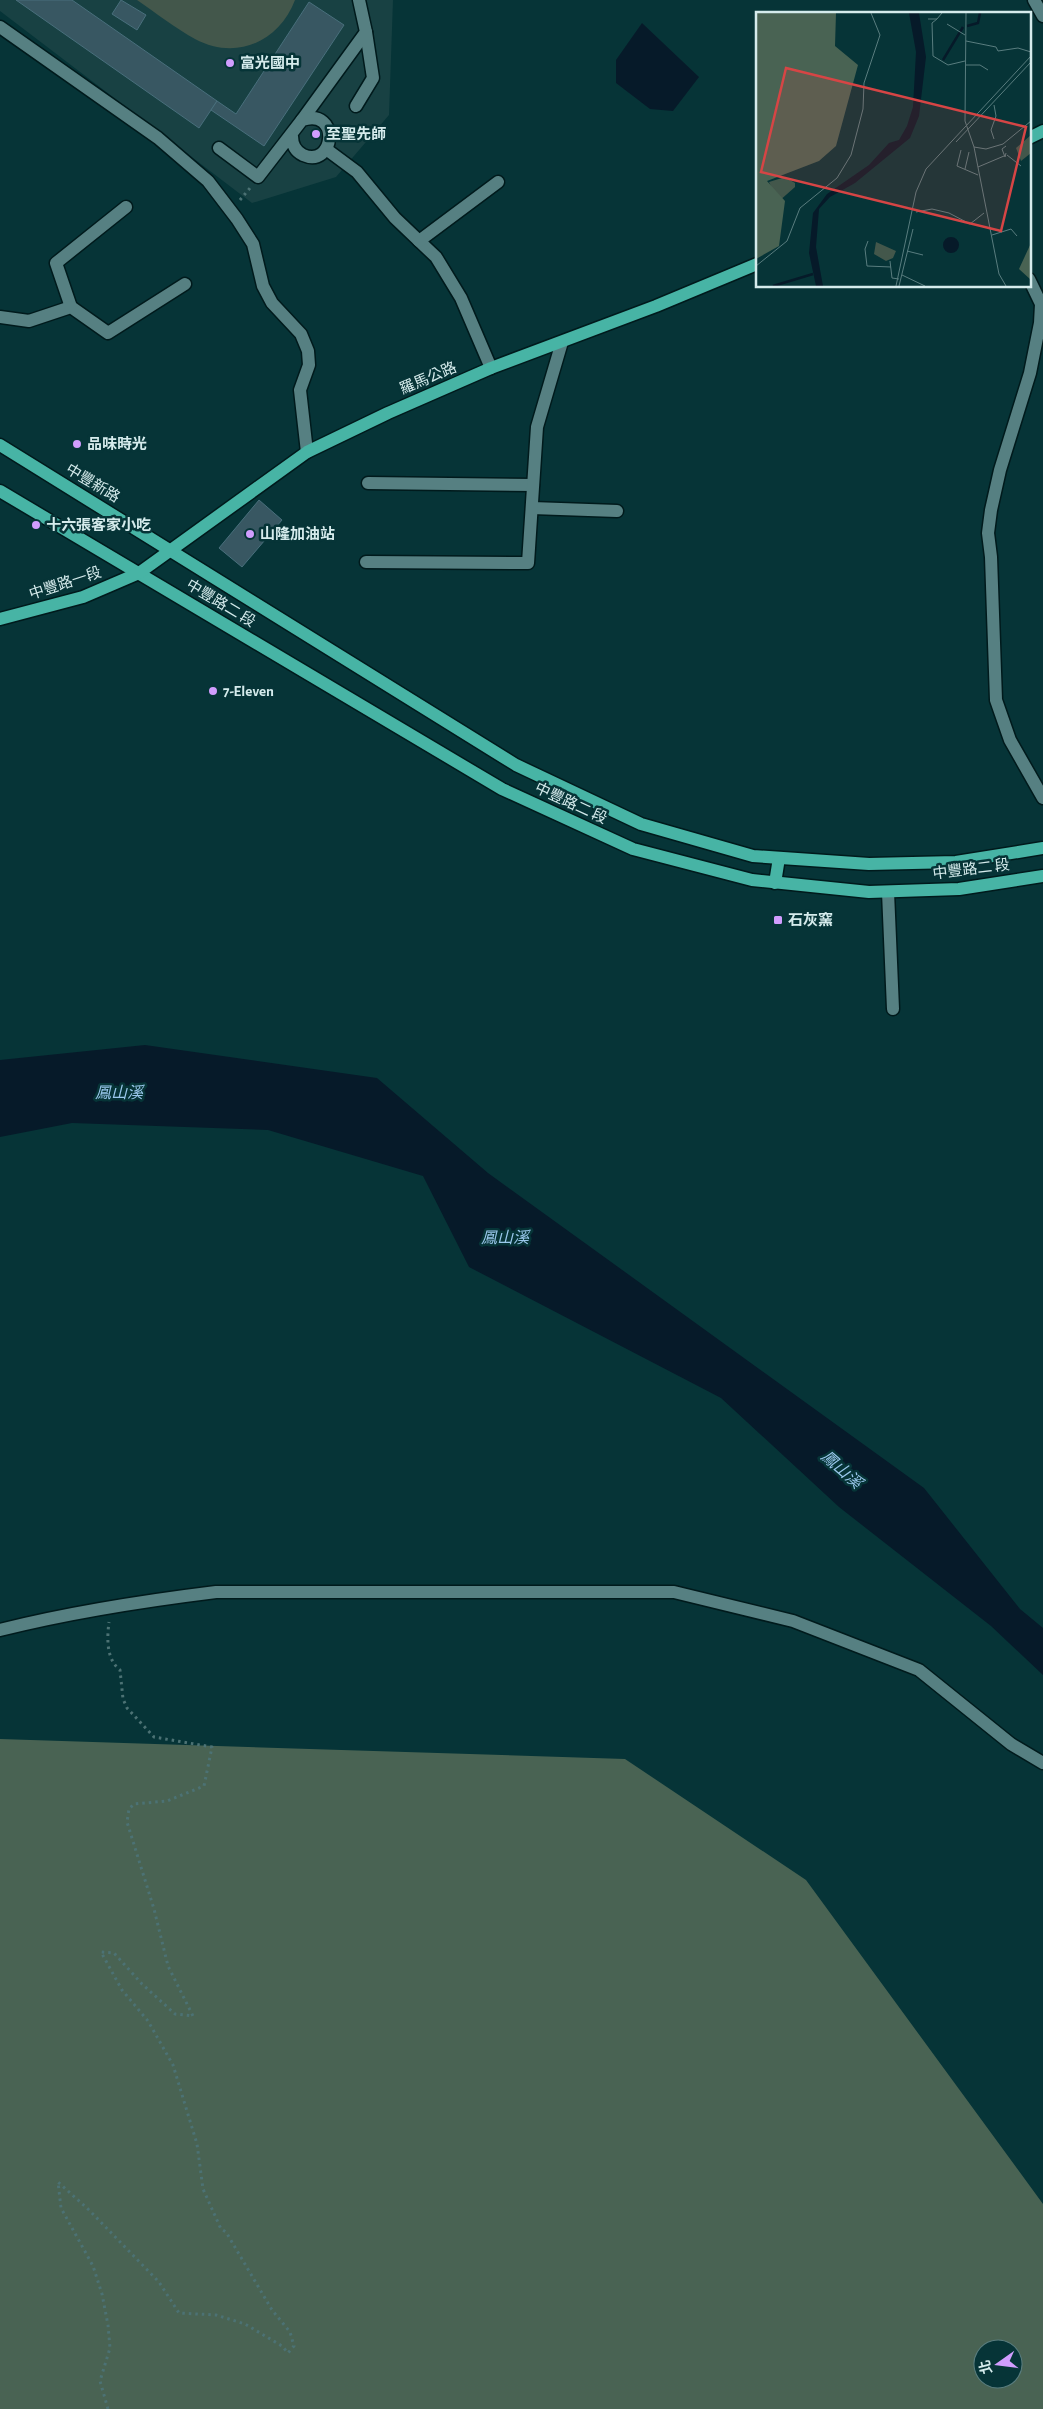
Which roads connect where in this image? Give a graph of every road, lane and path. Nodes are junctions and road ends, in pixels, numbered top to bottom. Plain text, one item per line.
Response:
1 (359, 0) edge
2 (1034, 0) edge
3 (1043, 16) edge
4 (0, 27) edge
5 (366, 32) junction
6 (356, 106) dead end
7 (302, 120) junction
8 (1043, 131) edge
9 (292, 136) junction
10 (1030, 138) edge
11 (219, 148) dead end
12 (326, 149) junction
13 (258, 178) junction
14 (498, 182) dead end
15 (126, 207) dead end
16 (231, 211) junction
17 (419, 241) junction
18 (756, 264) edge
19 (1030, 281) edge
20 (185, 284) dead end
21 (71, 307) junction
22 (0, 317) edge
23 (562, 342) junction
24 (491, 368) junction
25 (0, 445) edge
26 (307, 452) junction
27 (368, 482) dead end
28 (533, 485) junction
29 (0, 491) edge
30 (532, 508) junction
31 (617, 511) dead end
32 (170, 549) junction
33 (366, 562) dead end
34 (139, 573) junction
35 (0, 619) edge
36 (1043, 798) edge
37 (1043, 848) edge
38 (779, 858) junction
39 (1043, 876) edge
40 (775, 883) junction
41 (888, 892) junction
42 (893, 1008) dead end
43 (111, 1606) junction
44 (0, 1630) edge
45 (1043, 1763) edge
46 (108, 2409) edge

1 - 5 street
2 - 3 street
4 - 16 street
5 - 6 street
5 - 7 street
7 - 9 street
7 - 12 street
8 - 10 main road
9 - 12 street
9 - 13 street
11 - 13 street
12 - 17 street
13 - 16 path
14 - 17 street
15 - 21 street
16 - 26 street
17 - 24 street
18 - 23 main road, 羅馬公路
19 - 36 street
20 - 21 street
21 - 22 street
23 - 24 main road, 羅馬公路
23 - 28 street
24 - 26 main road, 羅馬公路
25 - 32 main road, 中豐新路
26 - 32 main road, 羅馬公路
27 - 28 street
28 - 30 street
29 - 34 main road
30 - 31 street
30 - 33 street
32 - 34 main road, 羅馬公路
32 - 38 main road, 中豐路二 段
34 - 35 main road, 中豐路一段
34 - 40 main road, 中豐路二 段
37 - 38 main road, 中豐路二 段
38 - 40 main road
39 - 41 main road, 中豐路二 段
40 - 41 main road, 中豐路二 段
41 - 42 street
43 - 44 street
43 - 45 street
43 - 46 path

